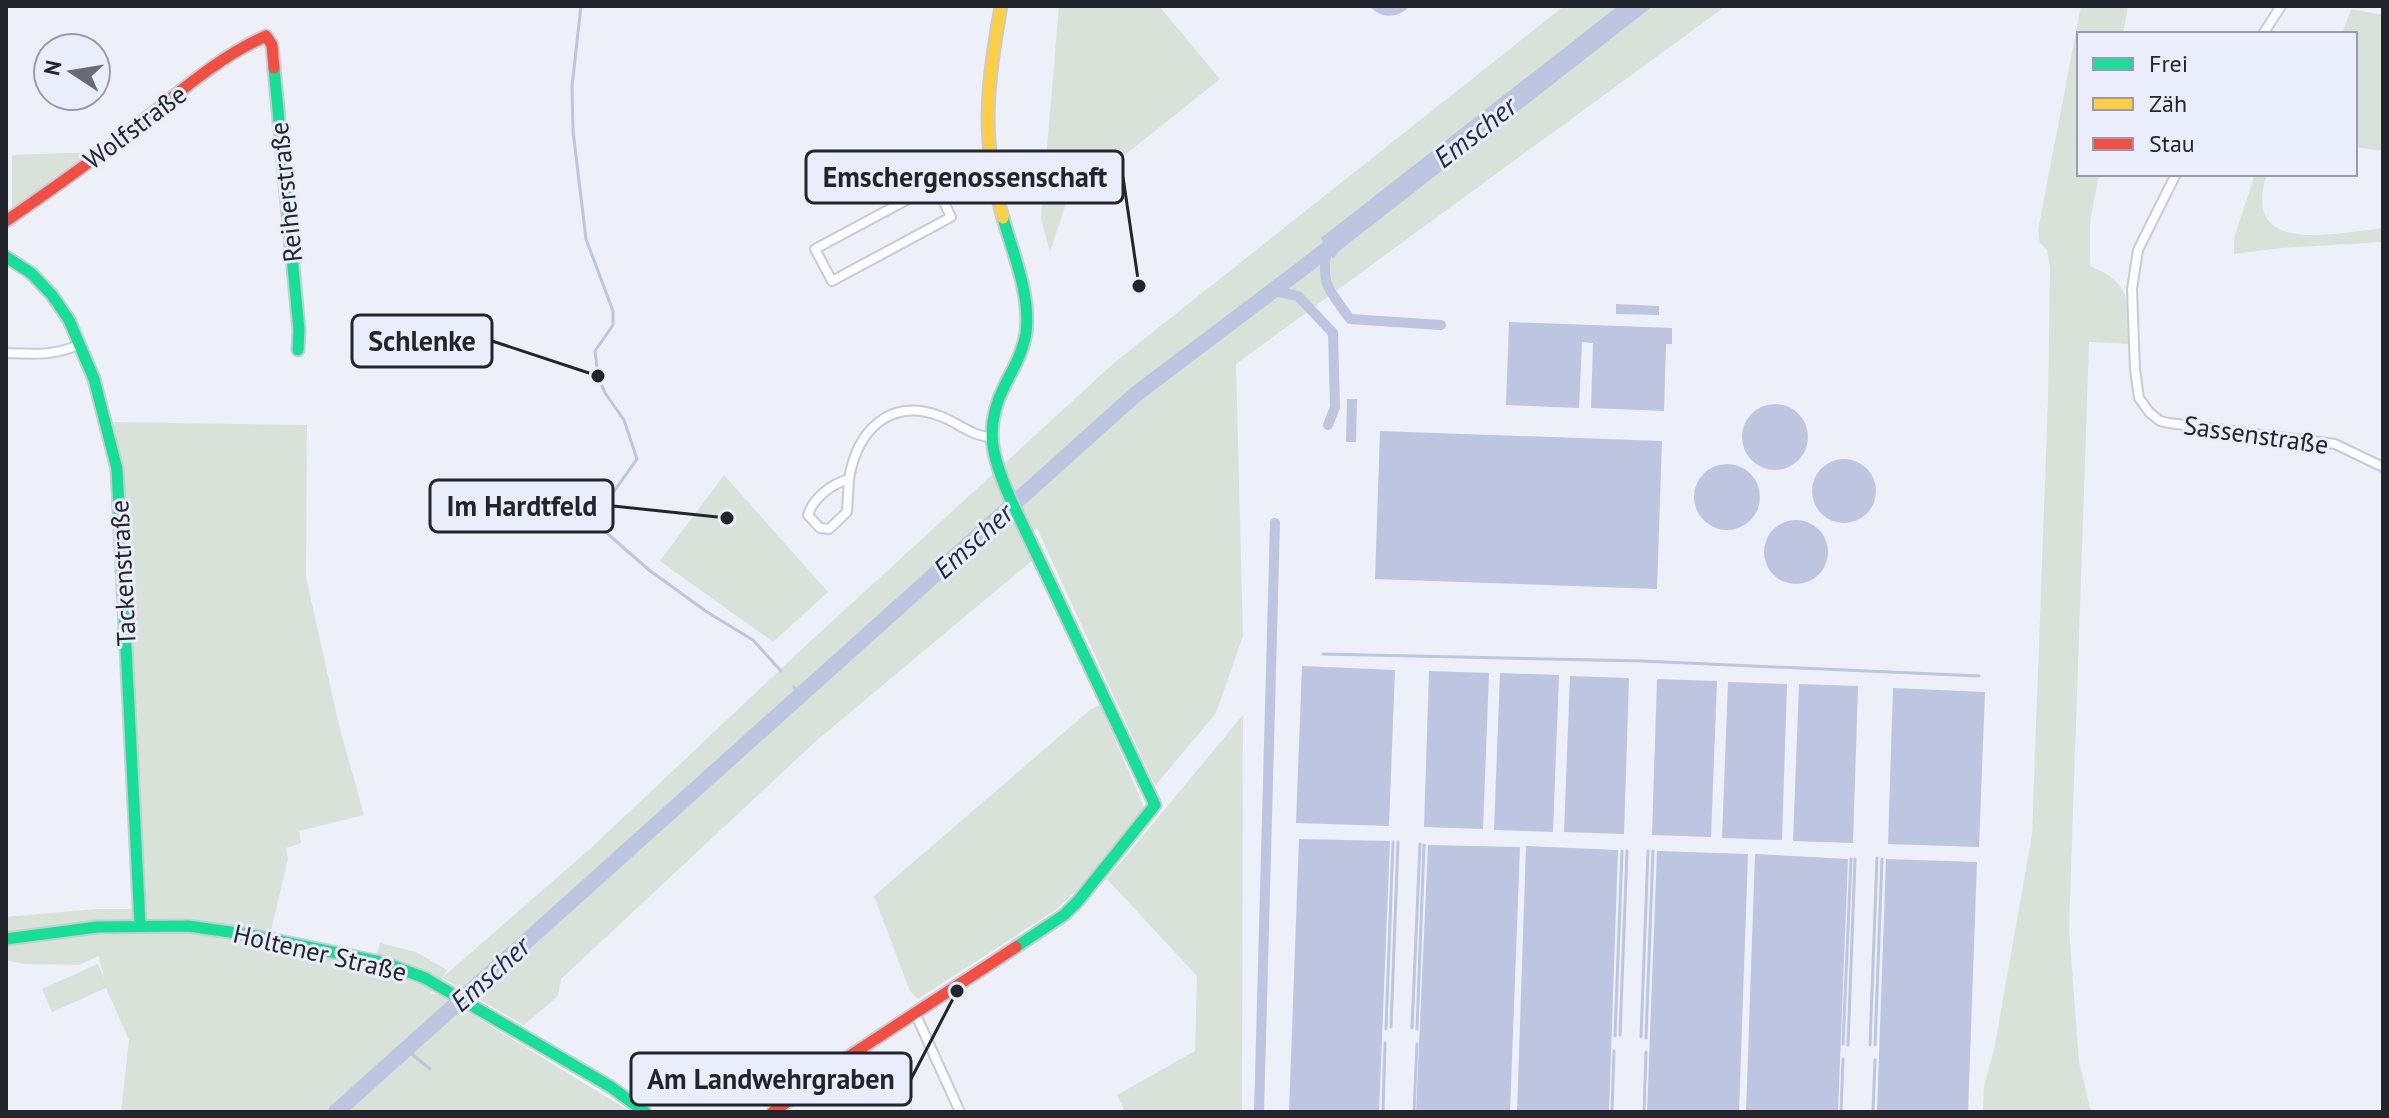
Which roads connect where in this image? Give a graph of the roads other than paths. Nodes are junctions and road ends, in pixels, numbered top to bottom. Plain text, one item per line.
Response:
1 (1001, 6) edge
2 (2281, 6) edge
3 (2264, 32) edge
4 (266, 36) joint
5 (2175, 176) edge
6 (995, 181) junction
7 (942, 198) junction
8 (6, 221) edge
9 (6, 257) edge
10 (80, 344) junction
11 (298, 350) dead end
12 (6, 353) edge
13 (991, 437) junction
14 (2383, 467) edge
15 (849, 479) junction
16 (140, 924) junction
17 (6, 939) edge
18 (915, 1013) junction
19 (645, 1112) edge
20 (773, 1112) edge
21 (960, 1112) edge

1 - 6 street
2 - 3 street
4 - 8 street, Wolfstraße
4 - 11 street, Reiherstraße
5 - 14 street, Sassenstraße
6 - 7 street
6 - 13 street
7 - 7 street
9 - 10 street, Tackenstraße
10 - 12 street
10 - 16 street, Tackenstraße
13 - 15 street
13 - 18 street
15 - 15 street
16 - 17 street, Holtener Straße
16 - 19 street, Holtener Straße
18 - 20 street
18 - 21 street

